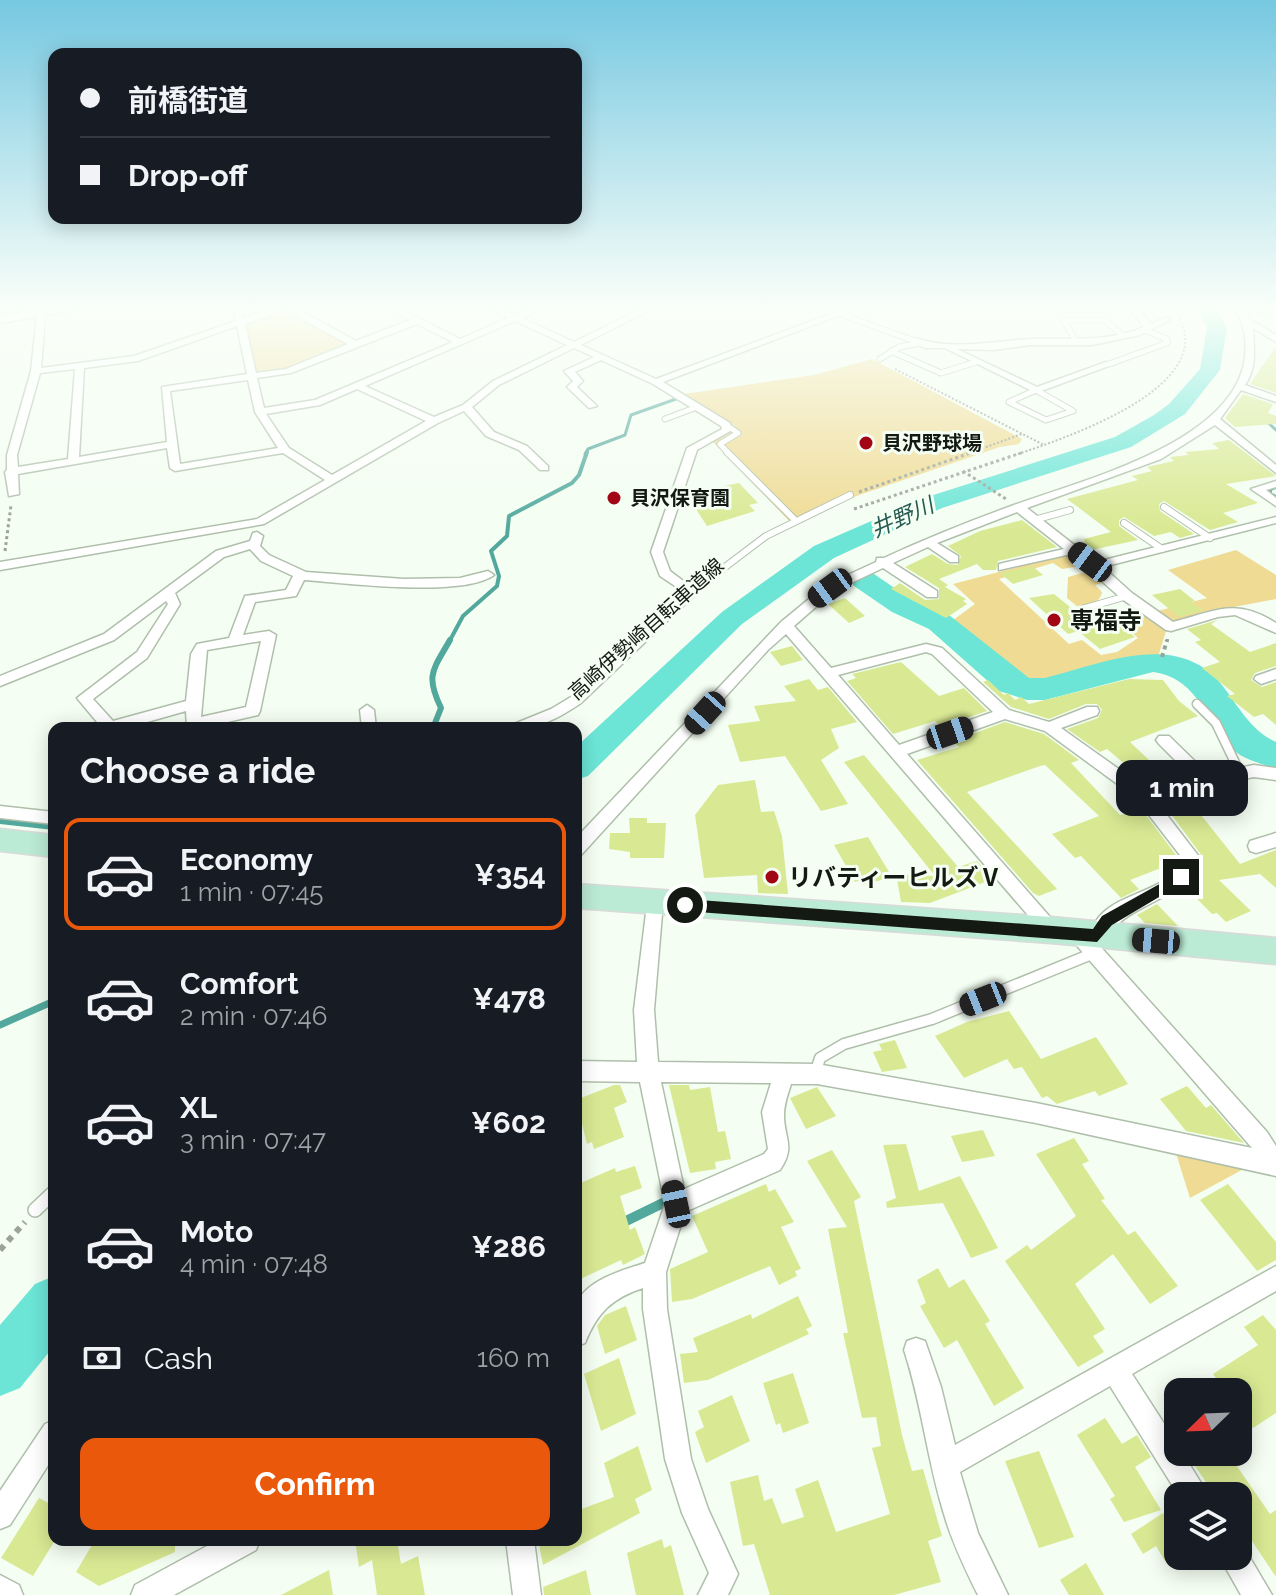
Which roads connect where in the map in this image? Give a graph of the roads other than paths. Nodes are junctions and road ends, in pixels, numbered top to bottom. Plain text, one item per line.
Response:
1 (33, 380) edge
2 (79, 380) edge
3 (226, 380) edge
4 (252, 380) edge
5 (371, 380) edge
6 (501, 380) edge
7 (577, 380) edge
8 (653, 380) edge
9 (660, 380) edge
10 (1016, 380) edge
11 (1063, 380) edge
12 (1243, 380) edge
13 (656, 382) junction
14 (358, 386) junction
15 (1241, 387) junction
16 (1036, 390) junction
17 (1276, 399) edge
18 (592, 406) dead end
19 (466, 407) junction
20 (697, 407) junction
21 (260, 412) junction
22 (665, 419) dead end
23 (1215, 420) junction
24 (434, 421) junction
25 (726, 425) junction
26 (171, 444) junction
27 (285, 450) junction
28 (73, 461) junction
29 (544, 468) dead end
30 (1276, 470) edge
31 (10, 472) junction
32 (332, 480) junction
33 (1276, 484) edge
34 (13, 494) road end
35 (850, 495) road end
36 (1276, 503) edge
37 (1016, 506) junction
38 (1164, 507) dead end
39 (1070, 510) dead end
40 (794, 519) junction
41 (1034, 520) junction
42 (1276, 520) edge
43 (260, 522) junction
44 (1124, 523) dead end
45 (1210, 538) junction
46 (928, 542) junction
47 (255, 543) junction
48 (1162, 549) junction
49 (1073, 550) junction
50 (954, 559) dead end
51 (881, 561) junction
52 (1, 566) edge
53 (1094, 566) junction
54 (1003, 567) dead end
55 (300, 574) junction
56 (488, 575) dead end
57 (168, 591) junction
58 (692, 592) junction
59 (932, 594) dead end
60 (1127, 596) junction
61 (1082, 609) dead end
62 (786, 625) junction
63 (1276, 629) edge
64 (235, 640) junction
65 (828, 673) junction
66 (0, 681) edge
67 (194, 704) junction
68 (1197, 704) dead end
69 (367, 710) dead end
70 (1092, 711) dead end
71 (1004, 714) junction
72 (106, 722) edge
73 (132, 722) edge
74 (194, 722) edge
75 (210, 722) edge
76 (368, 722) edge
77 (534, 722) edge
78 (1052, 728) junction
79 (1164, 740) dead end
80 (896, 752) junction
81 (1240, 773) junction
82 (1276, 774) edge
83 (1204, 780) junction
84 (1141, 793) junction
85 (0, 812) edge
86 (48, 817) edge
87 (0, 840) edge
88 (1276, 840) edge
89 (582, 843) edge
90 (48, 845) edge
91 (1256, 846) dead end
92 (582, 896) edge
93 (654, 902) junction
94 (1080, 938) junction
95 (1276, 951) edge
96 (648, 1070) junction
97 (582, 1071) edge
98 (784, 1073) junction
99 (815, 1074) junction
100 (1276, 1164) edge
101 (48, 1198) edge
102 (676, 1204) junction
103 (35, 1210) road end
104 (654, 1272) junction
105 (1276, 1278) edge
106 (582, 1322) edge
107 (916, 1350) dead end
108 (1115, 1370) junction
109 (48, 1442) edge
110 (948, 1464) junction
111 (1186, 1482) edge
112 (0, 1515) edge
113 (235, 1546) edge
114 (521, 1546) edge
115 (1242, 1570) edge
116 (0, 1589) edge
117 (9, 1595) edge
118 (145, 1595) edge
119 (527, 1595) edge
120 (712, 1595) edge
121 (994, 1595) edge
122 (1258, 1595) edge

1 - 31 street
2 - 28 street
3 - 26 street
4 - 21 street
5 - 14 street
6 - 19 street
7 - 18 street
8 - 13 street
9 - 13 street
10 - 16 street
11 - 16 street
12 - 15 street
13 - 20 street
14 - 21 street
14 - 24 street
15 - 17 street
15 - 23 street
16 - 16 lane
19 - 24 street
19 - 29 street
20 - 22 lane
20 - 25 street
21 - 27 street
23 - 30 street
23 - 37 street
24 - 32 street
25 - 40 lane
25 - 58 street
26 - 27 street
26 - 28 street
27 - 32 street
28 - 31 street
31 - 34 street
32 - 43 street
33 - 36 street
35 - 40 lane
37 - 41 street
37 - 46 street
38 - 45 lane
39 - 41 lane
40 - 58 lane
41 - 49 street
42 - 45 street
43 - 47 street
43 - 52 street
44 - 48 lane
45 - 48 street
46 - 50 street
46 - 51 street
47 - 55 street
47 - 57 street
48 - 53 street
49 - 53 street
49 - 54 street
51 - 59 street
51 - 62 street
53 - 60 street
55 - 56 street
55 - 64 street
57 - 66 street
57 - 72 street
58 - 77 street
60 - 61 lane
60 - 63 street
62 - 65 street
62 - 89 street
64 - 67 street
64 - 75 street
65 - 71 street
65 - 80 street
67 - 73 street
67 - 74 street
68 - 81 lane
69 - 76 street
70 - 78 street
71 - 78 street
71 - 80 street
78 - 84 street
79 - 83 street
80 - 94 street
81 - 82 street
81 - 83 street
83 - 84 street
84 - 94 street
85 - 86 street
87 - 90 main road
88 - 91 street
92 - 93 main road
93 - 94 main road
93 - 96 street
94 - 95 main road
94 - 99 lane
94 - 100 street
96 - 97 street
96 - 98 street
96 - 102 street
98 - 99 street
98 - 102 street
99 - 100 street
101 - 103 lane
102 - 104 street
104 - 106 street
104 - 120 street
105 - 108 street
107 - 110 street
108 - 110 street
108 - 111 street
109 - 112 street
110 - 121 street
113 - 118 street
114 - 119 street
115 - 122 street
116 - 117 street

